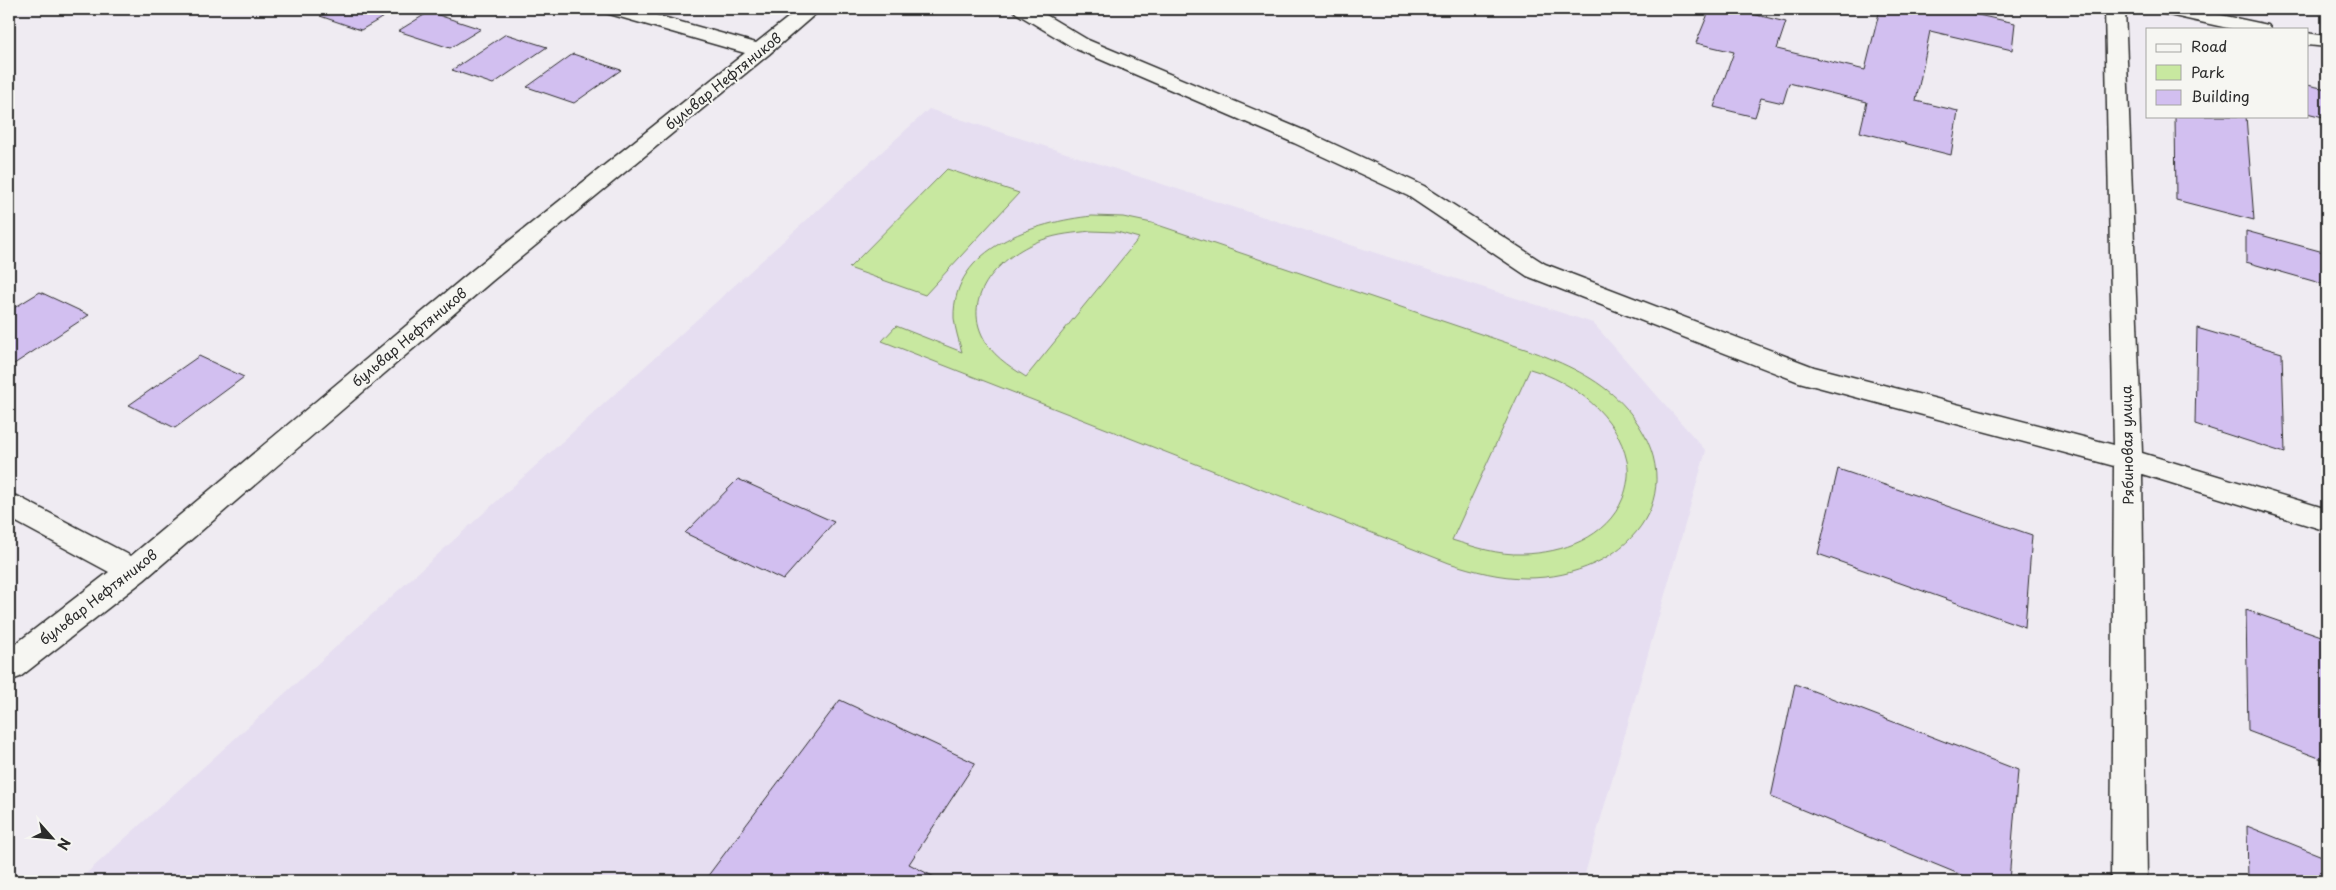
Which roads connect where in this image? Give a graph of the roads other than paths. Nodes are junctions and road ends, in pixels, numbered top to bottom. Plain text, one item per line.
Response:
1 (613, 9) edge
2 (812, 9) edge
3 (1023, 9) edge
4 (2114, 9) edge
5 (2166, 9) edge
6 (2256, 28) edge
7 (2327, 38) edge
8 (2308, 39) edge
9 (761, 51) junction
10 (2128, 459) junction
11 (9, 505) edge
12 (2327, 520) edge
13 (133, 571) junction
14 (9, 667) edge
15 (2129, 881) edge

1 - 9 street
2 - 9 street, бульвар Нефтяников
3 - 10 street
4 - 10 street, Рябиновая улица
5 - 6 street
7 - 8 street
9 - 13 street, бульвар Нефтяников
10 - 12 street
10 - 15 street, Рябиновая улица
11 - 13 street
13 - 14 street, бульвар Нефтяников

